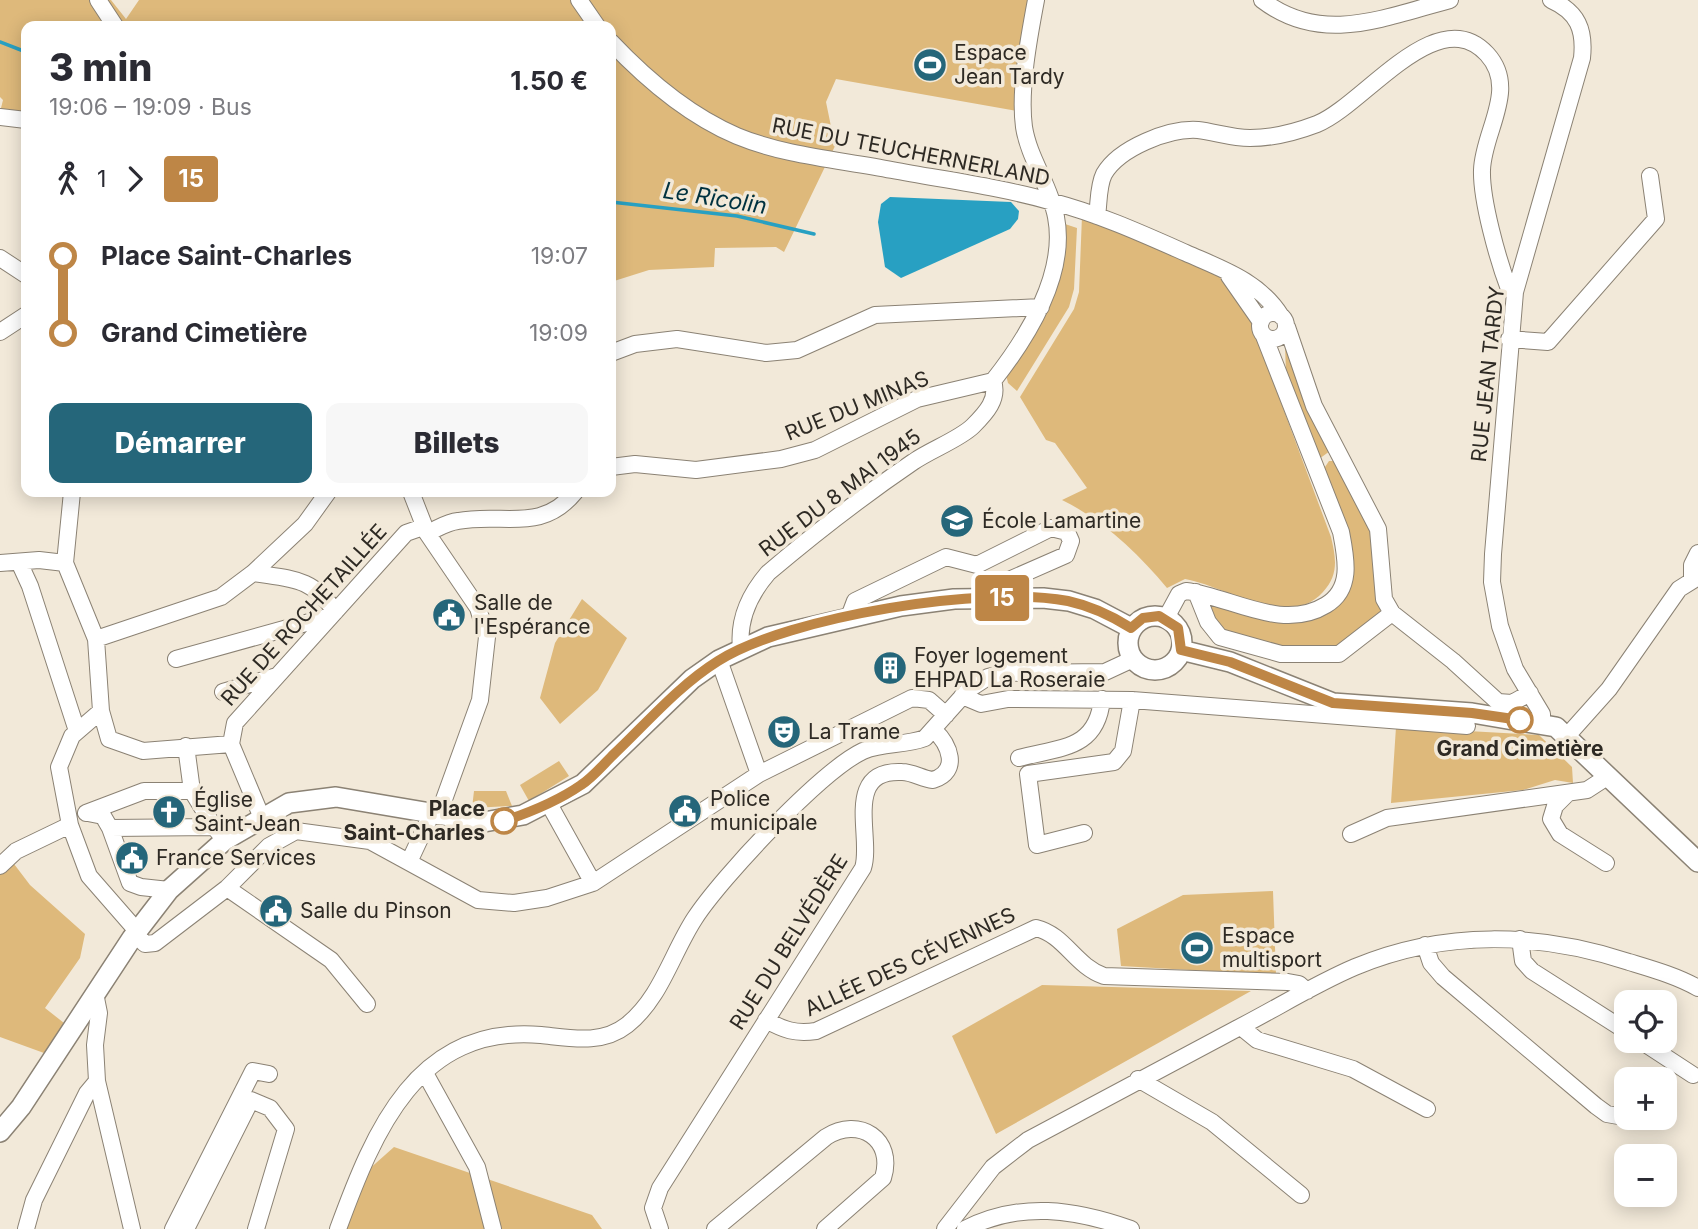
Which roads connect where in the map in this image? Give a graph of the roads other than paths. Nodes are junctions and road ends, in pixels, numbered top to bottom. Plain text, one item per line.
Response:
1 (98, 0) edge
2 (579, 0) edge
3 (1036, 0) edge
4 (1262, 0) edge
5 (1450, 0) edge
6 (1551, 0) edge
7 (112, 21) edge
8 (594, 21) edge
9 (616, 46) edge
10 (0, 117) edge
11 (21, 119) edge
12 (1650, 176) dead end
13 (1051, 201) junction
14 (1097, 216) junction
15 (0, 258) edge
16 (1223, 269) junction
17 (21, 272) edge
18 (1515, 292) junction
19 (1041, 307) junction
20 (21, 318) edge
21 (1283, 326) junction
22 (1263, 329) junction
23 (0, 332) edge
24 (1509, 340) junction
25 (616, 351) edge
26 (1277, 367) junction
27 (993, 381) junction
28 (616, 466) edge
29 (72, 497) edge
30 (324, 497) edge
31 (413, 497) edge
32 (569, 497) edge
33 (425, 530) junction
34 (1698, 553) edge
35 (19, 562) junction
36 (0, 563) edge
37 (65, 563) junction
38 (253, 573) junction
39 (1695, 578) edge
40 (1196, 592) junction
41 (985, 598) junction
42 (1392, 613) junction
43 (333, 614) junction
44 (849, 617) junction
45 (1167, 618) junction
46 (1131, 628) junction
47 (96, 639) junction
48 (753, 645) junction
49 (1181, 650) junction
50 (176, 659) dead end
51 (1133, 659) junction
52 (719, 660) junction
53 (277, 676) junction
54 (223, 692) dead end
55 (1530, 694) junction
56 (961, 696) junction
57 (1102, 699) junction
58 (1132, 700) junction
59 (101, 711) junction
60 (946, 715) junction
61 (1542, 723) junction
62 (1467, 726) dead end
63 (934, 730) junction
64 (77, 731) junction
65 (1567, 736) junction
66 (231, 744) junction
67 (186, 746) junction
68 (1019, 758) dead end
69 (759, 774) junction
70 (1607, 777) junction
71 (192, 791) junction
72 (1567, 793) junction
73 (549, 803) junction
74 (281, 807) junction
75 (88, 813) junction
76 (434, 816) junction
77 (262, 818) junction
78 (70, 822) junction
79 (110, 828) junction
80 (219, 833) junction
81 (288, 833) junction
82 (1084, 833) dead end
83 (1351, 834) dead end
84 (410, 862) junction
85 (1698, 862) edge
86 (1606, 863) dead end
87 (0, 866) edge
88 (593, 883) junction
89 (227, 888) junction
90 (169, 890) junction
91 (136, 932) junction
92 (1520, 939) junction
93 (1425, 945) junction
94 (1698, 988) edge
95 (1307, 991) junction
96 (95, 993) junction
97 (367, 1004) dead end
98 (766, 1020) junction
99 (1614, 1023) edge
100 (1241, 1027) junction
101 (1659, 1053) edge
102 (425, 1073) junction
103 (269, 1074) dead end
104 (1693, 1075) dead end
105 (1138, 1079) junction
106 (97, 1081) junction
107 (1427, 1109) dead end
108 (1614, 1115) edge
109 (0, 1132) edge
110 (1301, 1195) dead end
111 (26, 1229) edge
112 (132, 1229) edge
113 (173, 1229) edge
114 (187, 1229) edge
115 (256, 1229) edge
116 (338, 1229) edge
117 (493, 1229) edge
118 (660, 1229) edge
119 (715, 1229) edge
120 (825, 1229) edge
121 (945, 1229) edge
122 (965, 1229) edge
123 (1131, 1229) edge

1 - 7 street
2 - 8 street
3 - 13 street, RUE DU 8 MAI 1945
4 - 5 street
6 - 18 street, RUE JEAN TARDY
9 - 13 street, RUE DU TEUCHERNERLAND
10 - 11 street
12 - 24 street
13 - 14 street, RUE DU TEUCHERNERLAND
13 - 19 street, RUE DU 8 MAI 1945
14 - 16 street, RUE DU TEUCHERNERLAND
14 - 18 street
15 - 17 street
16 - 21 street, RUE DU TEUCHERNERLAND
16 - 22 street, RUE DU TEUCHERNERLAND
18 - 24 street, RUE JEAN TARDY
19 - 25 street
19 - 27 street, RUE DU 8 MAI 1945
20 - 23 street
21 - 22 street
21 - 22 street
21 - 26 street
21 - 42 street
22 - 26 street, RUE DU TEUCHERNERLAND
24 - 55 street, RUE JEAN TARDY
26 - 40 street, RUE DU TEUCHERNERLAND
27 - 28 street, RUE DU MINAS
27 - 48 street, RUE DU 8 MAI 1945
29 - 37 street
30 - 38 street
31 - 33 street
32 - 33 street
33 - 43 street, RUE DE ROCHETAILLÉE
33 - 76 street
34 - 39 street
35 - 36 street
35 - 37 street
35 - 64 street
37 - 47 street
38 - 43 street
38 - 47 street
39 - 65 street
40 - 42 street
40 - 45 street
41 - 44 main road
41 - 44 street
41 - 46 main road
42 - 55 street
43 - 50 street
43 - 53 street, RUE DE ROCHETAILLÉE
44 - 48 main road
45 - 46 main road
45 - 49 main road
46 - 51 main road
47 - 59 street
48 - 52 main road
49 - 51 main road
49 - 61 main road
51 - 56 street
52 - 69 street
52 - 73 main road
53 - 54 street
53 - 66 street, RUE DE ROCHETAILLÉE
55 - 61 street, RUE JEAN TARDY
56 - 57 street
56 - 60 street
57 - 58 street
57 - 68 street
58 - 62 street
58 - 82 street
59 - 64 street
59 - 67 street
60 - 63 street
60 - 69 street
61 - 65 main road
63 - 98 street, RUE DU BELVÉDÈRE
63 - 102 street
64 - 78 street
65 - 70 main road
66 - 67 street
66 - 77 street
67 - 71 street
69 - 88 street
70 - 72 street
70 - 85 main road
71 - 75 street
71 - 80 street
72 - 83 street
72 - 86 street
73 - 76 main road
73 - 88 street
74 - 76 main road
74 - 77 main road
74 - 81 street
75 - 78 street
75 - 79 street
76 - 84 street
77 - 80 main road
78 - 87 street
78 - 91 street
79 - 80 street
79 - 90 street
80 - 90 main road
81 - 84 street
81 - 89 street
84 - 88 street
89 - 91 street
89 - 97 street
90 - 91 main road
91 - 96 main road
92 - 93 street
92 - 94 street
92 - 99 street
93 - 95 street
93 - 108 street
95 - 98 street, ALLÉE DES CÉVENNES
95 - 100 street
96 - 106 street
96 - 109 main road
98 - 118 street, RUE DU BELVÉDÈRE
100 - 105 street
100 - 107 street
101 - 104 street
102 - 116 street
102 - 117 street
103 - 113 street
105 - 110 street
105 - 121 street
106 - 111 street
106 - 112 street
114 - 115 street
119 - 120 street
122 - 123 street

